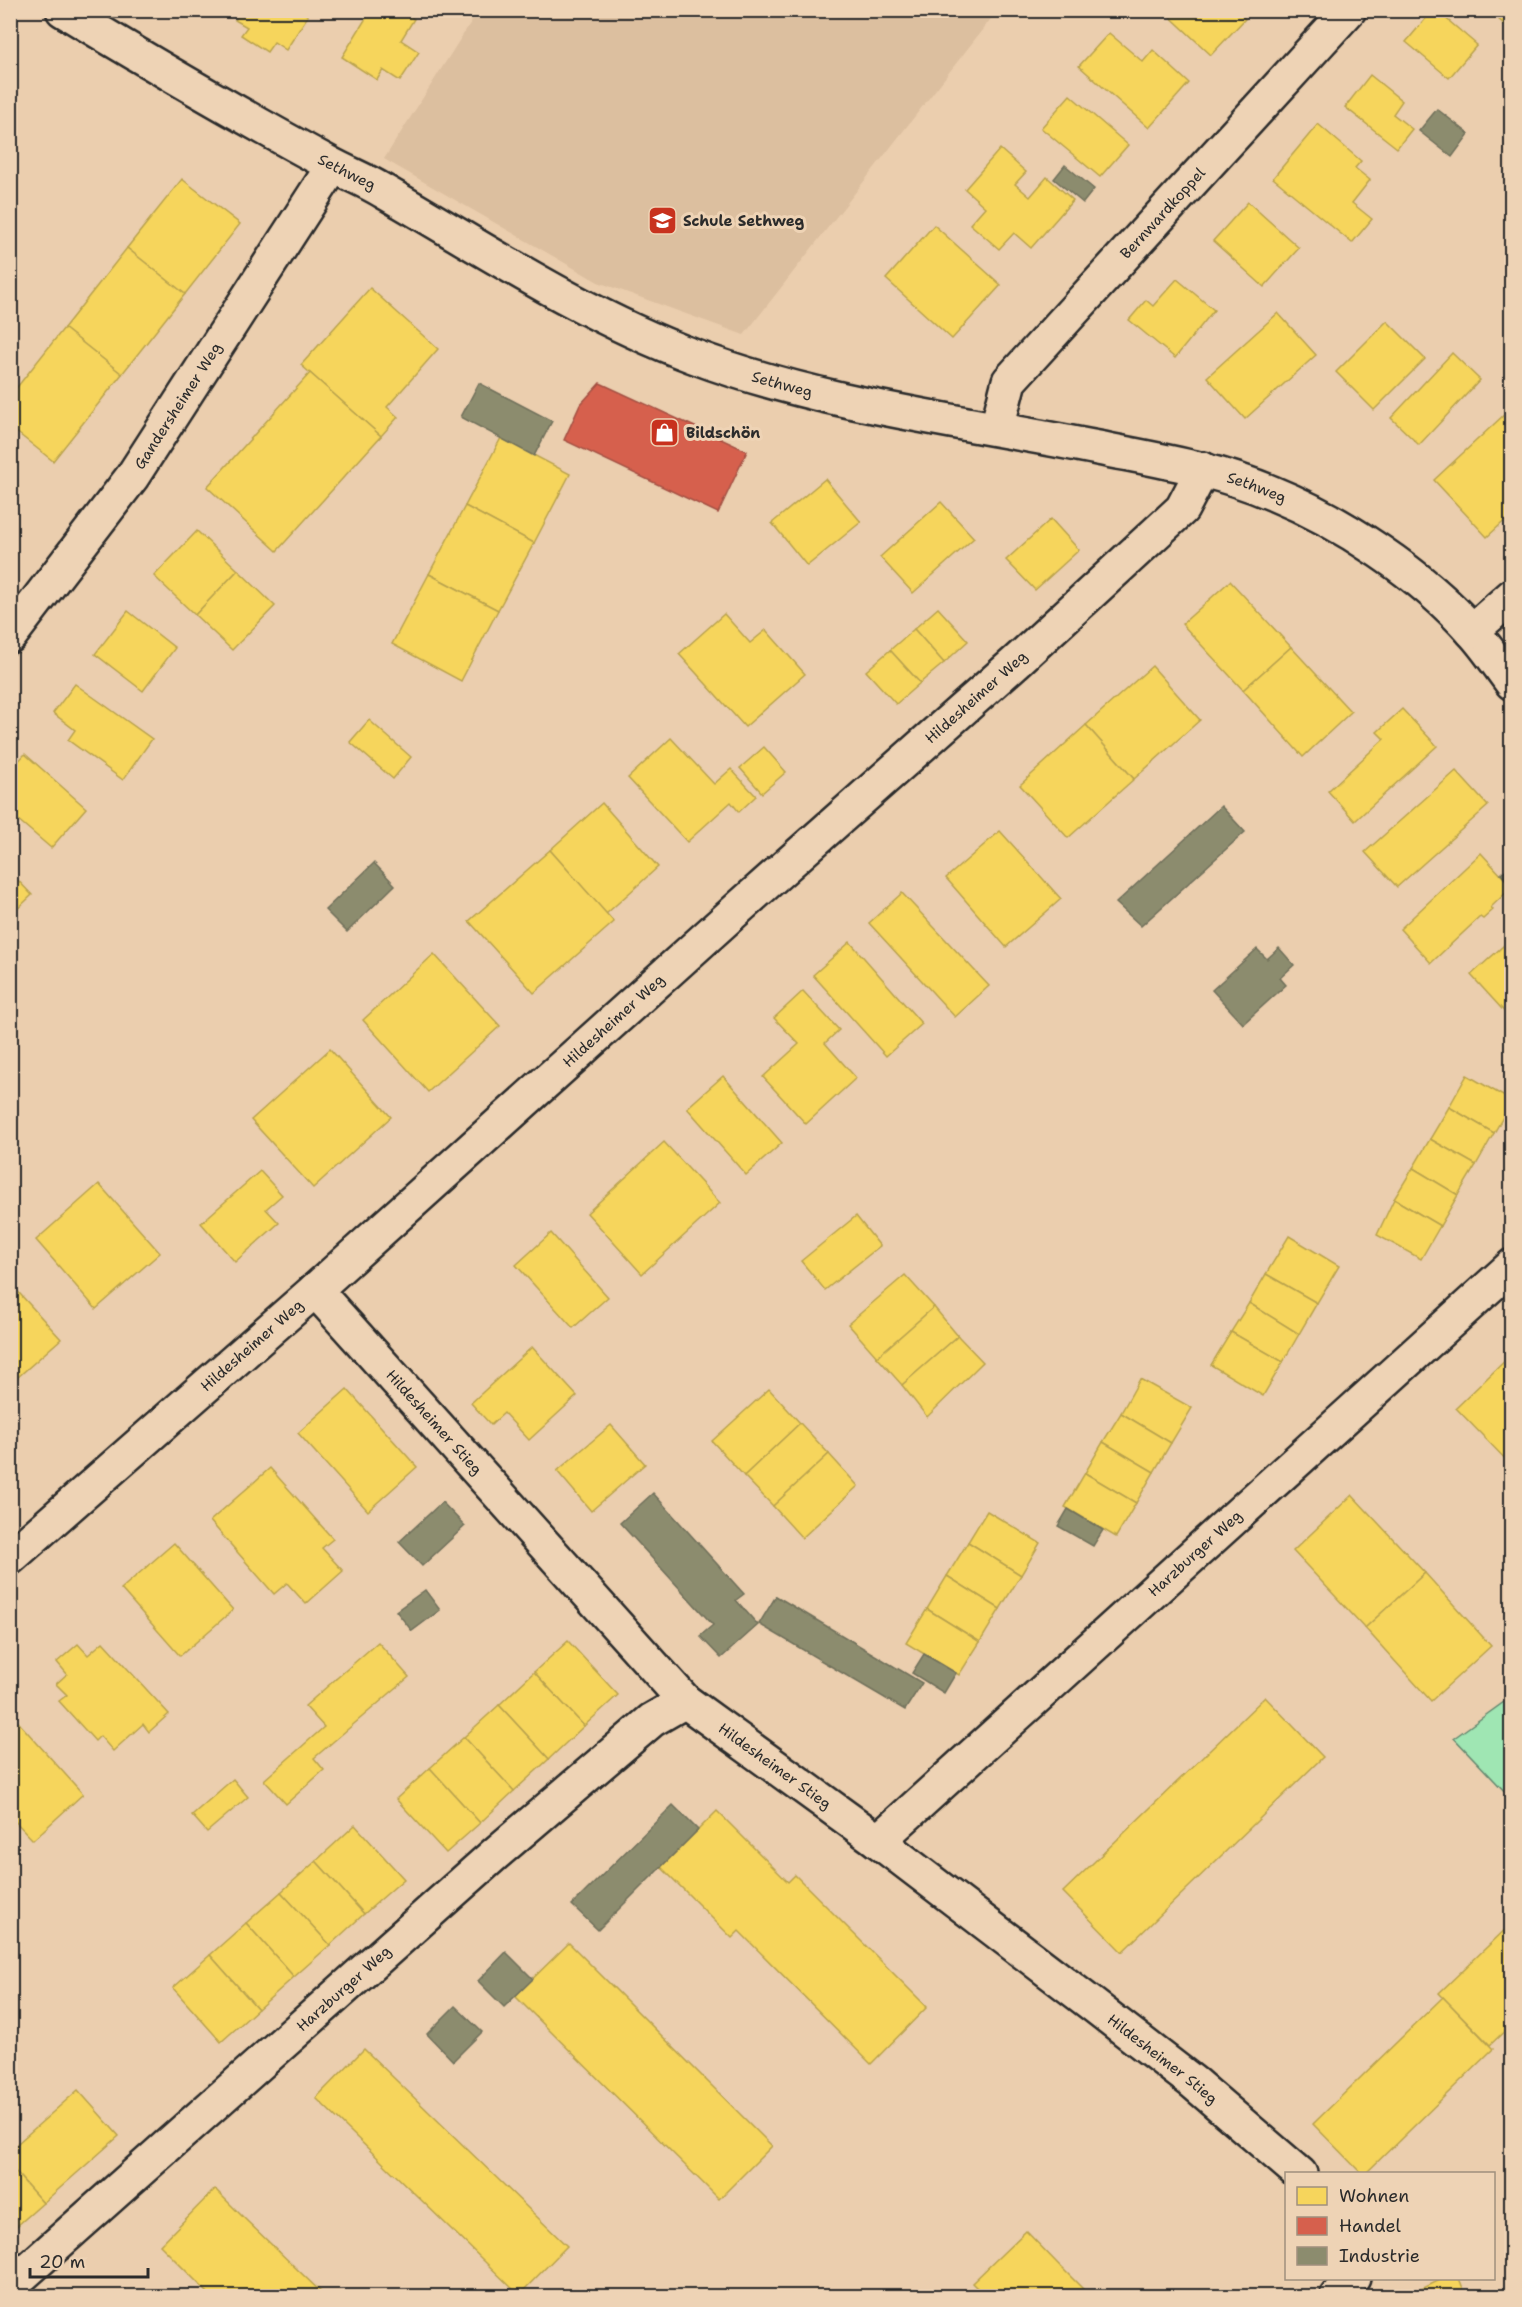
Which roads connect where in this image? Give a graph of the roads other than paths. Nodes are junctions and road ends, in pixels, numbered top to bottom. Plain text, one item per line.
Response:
1 (63, 10) edge
2 (1349, 10) edge
3 (333, 166) junction
4 (997, 428) junction
5 (1203, 469) junction
6 (1512, 596) edge
7 (1472, 631) junction
8 (10, 636) edge
9 (1512, 683) edge
10 (1512, 1266) edge
11 (315, 1290) junction
12 (10, 1558) edge
13 (685, 1701) junction
14 (878, 1841) junction
15 (1297, 2172) edge
16 (1351, 2280) edge
17 (10, 2286) edge
18 (1337, 2296) edge

1 - 3 street, Sethweg
2 - 4 street, Bernwardkoppel
3 - 4 street, Sethweg
3 - 8 street, Gandersheimer Weg
4 - 5 street, Sethweg
5 - 7 street, Sethweg
5 - 11 street, Hildesheimer Weg
6 - 7 street
7 - 9 street, Sethweg
10 - 14 street, Harzburger Weg
11 - 12 street, Hildesheimer Weg
11 - 13 street, Hildesheimer Stieg
13 - 14 street, Hildesheimer Stieg
13 - 17 street, Harzburger Weg
14 - 15 street, Hildesheimer Stieg
16 - 18 street

